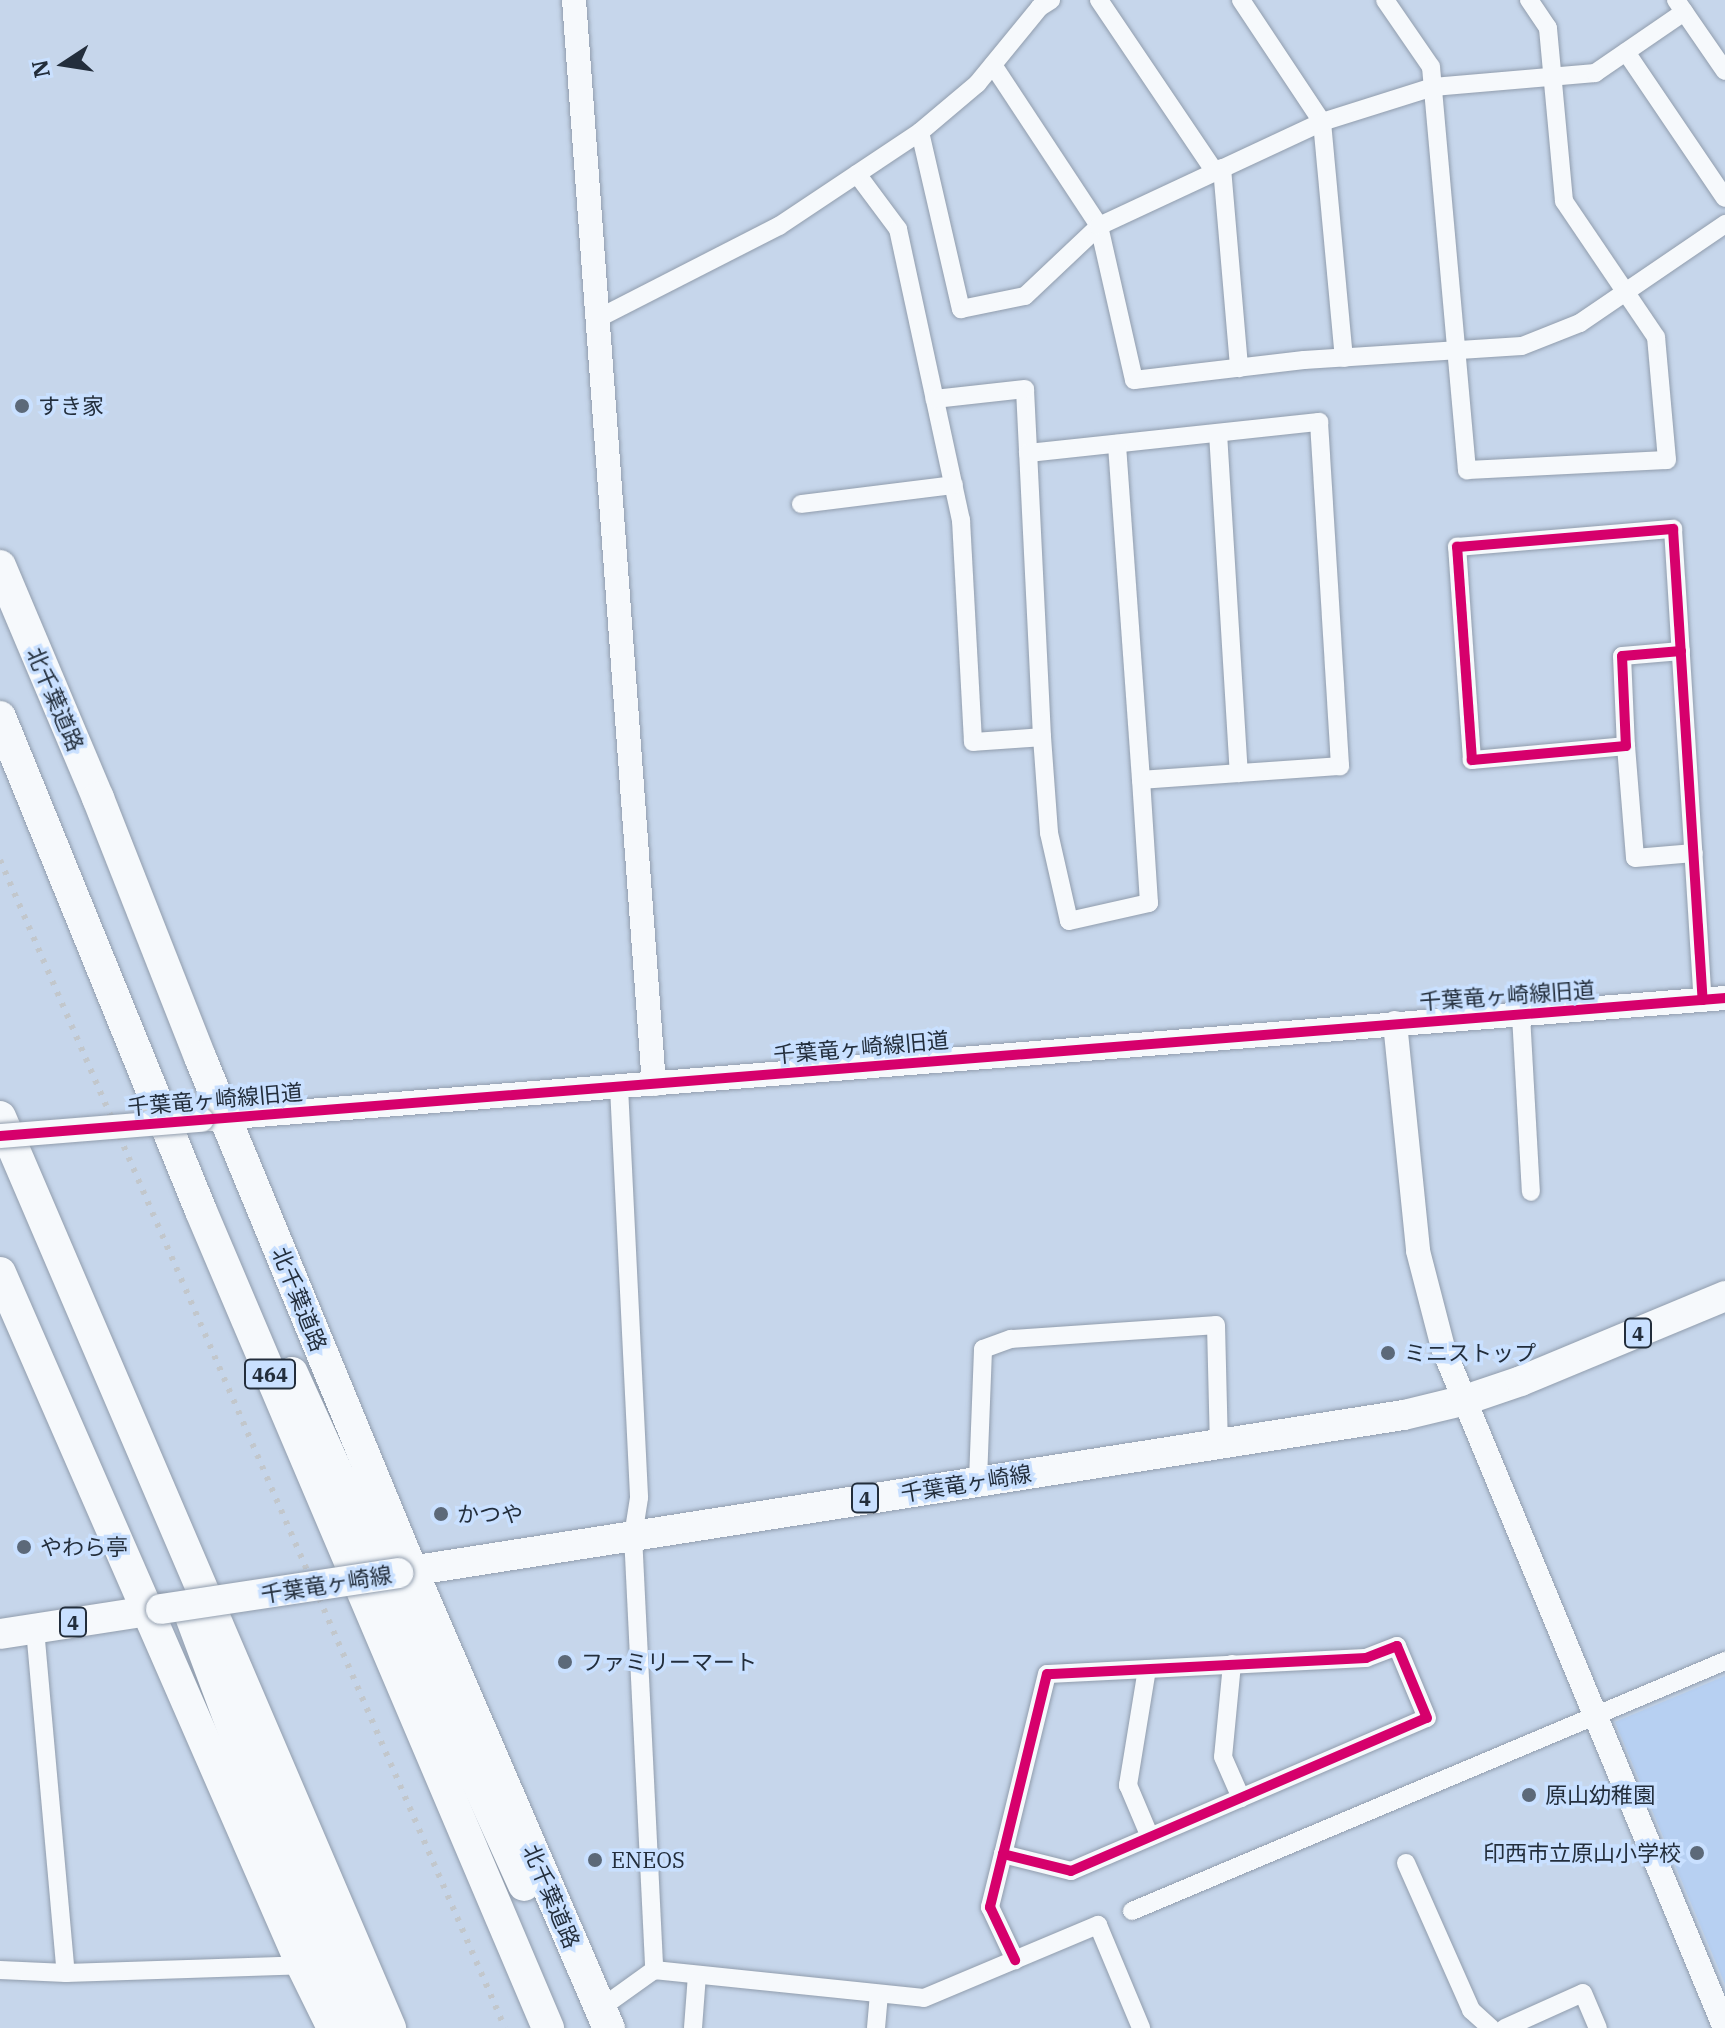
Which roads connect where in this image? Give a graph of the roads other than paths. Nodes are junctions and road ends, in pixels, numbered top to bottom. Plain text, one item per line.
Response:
1 (574, 0) edge
2 (1051, 0) edge
3 (1099, 0) edge
4 (1241, 0) edge
5 (1385, 0) edge
6 (1529, 0) edge
7 (1680, 6) edge
8 (1626, 52) junction
9 (993, 65) junction
10 (1725, 71) edge
11 (1552, 77) junction
12 (1433, 87) junction
13 (1322, 122) junction
14 (920, 132) junction
15 (1218, 170) junction
16 (857, 174) junction
17 (1725, 198) edge
18 (1725, 224) edge
19 (1099, 226) junction
20 (1626, 292) junction
21 (599, 318) junction
22 (1456, 351) junction
23 (1344, 358) junction
24 (1239, 368) junction
25 (935, 399) junction
26 (1218, 433) junction
27 (1117, 444) junction
28 (1028, 453) junction
29 (954, 485) junction
30 (801, 504) dead end
31 (0, 566) edge
32 (1681, 651) junction
33 (0, 717) edge
34 (1042, 737) junction
35 (1626, 746) junction
36 (1239, 773) junction
37 (1141, 780) junction
38 (1694, 853) junction
39 (1714, 999) edge
40 (1521, 1015) junction
41 (1395, 1023) junction
42 (654, 1084) junction
43 (619, 1087) junction
44 (0, 1117) edge
45 (213, 1119) junction
46 (0, 1136) edge
47 (1531, 1192) dead end
48 (201, 1211) junction
49 (0, 1273) edge
50 (73, 1287) junction
51 (1725, 1296) edge
52 (1462, 1401) junction
53 (1219, 1445) junction
54 (978, 1480) junction
55 (633, 1535) junction
56 (405, 1572) junction
57 (154, 1610) junction
58 (35, 1629) junction
59 (0, 1634) edge
60 (1725, 1661) edge
61 (1232, 1664) junction
62 (1147, 1669) junction
63 (1594, 1715) junction
64 (1241, 1798) junction
65 (1150, 1837) junction
66 (1003, 1854) junction
67 (1406, 1863) dead end
68 (1132, 1911) dead end
69 (1015, 1960) junction
70 (302, 1965) junction
71 (0, 1970) edge
72 (654, 1970) junction
73 (66, 1973) junction
74 (697, 1975) junction
75 (879, 1995) junction
76 (601, 2021) edge
77 (333, 2028) edge
78 (365, 2028) edge
79 (390, 2028) edge
80 (548, 2028) edge
81 (693, 2028) edge
82 (876, 2028) edge
83 (1141, 2028) edge
84 (1491, 2028) edge
85 (1505, 2028) edge
86 (1598, 2028) edge
87 (1725, 2028) edge

1 - 21 street
2 - 9 street
3 - 15 street
4 - 13 street
5 - 12 street
6 - 11 street
7 - 8 street
7 - 10 street
8 - 11 street
8 - 17 street
9 - 14 street
9 - 19 street
11 - 12 street
11 - 20 street
12 - 13 street
12 - 22 street
13 - 15 street
13 - 23 street
14 - 16 street
14 - 19 street
15 - 19 street
15 - 24 street
16 - 21 street
16 - 25 street
18 - 20 street
19 - 24 street
20 - 22 street
20 - 22 street
21 - 42 street
22 - 23 street
23 - 24 street
25 - 28 street
25 - 29 street
26 - 27 street
26 - 36 street
26 - 36 street
27 - 28 street
27 - 37 street
28 - 34 street
29 - 30 street
29 - 34 street
31 - 45 highway, 北千葉道路 / 464
32 - 35 street
32 - 35 street
32 - 38 street
33 - 48 highway, 464
34 - 37 street
35 - 38 street
36 - 37 street
38 - 39 street
39 - 40 street, 千葉竜ヶ崎線旧道
40 - 41 street, 千葉竜ヶ崎線旧道
40 - 47 street
41 - 42 street, 千葉竜ヶ崎線旧道
41 - 52 street
42 - 43 street, 千葉竜ヶ崎線旧道
43 - 45 street, 千葉竜ヶ崎線旧道
43 - 55 street
44 - 50 highway
45 - 46 street, 千葉竜ヶ崎線旧道, bridge
45 - 56 highway, 北千葉道路 / 464
48 - 76 highway
48 - 80 highway, 464
49 - 57 highway
50 - 78 highway
50 - 79 highway
51 - 52 main road, 千葉竜ヶ崎線 / 4
52 - 53 main road, 千葉竜ヶ崎線 / 4
52 - 63 street
53 - 54 main road, 千葉竜ヶ崎線 / 4
53 - 54 street
54 - 55 main road, 千葉竜ヶ崎線 / 4
55 - 56 main road, 千葉竜ヶ崎線 / 4
55 - 72 street
56 - 57 main road, 千葉竜ヶ崎線 / 4, bridge
56 - 76 highway, 北千葉道路 / 464
57 - 58 main road, 千葉竜ヶ崎線 / 4
57 - 70 highway
58 - 59 main road, 千葉竜ヶ崎線 / 4
58 - 73 street
60 - 63 street
61 - 62 street
61 - 64 street
61 - 64 street
62 - 65 street
62 - 66 street
63 - 68 street
63 - 87 street
64 - 65 street
65 - 66 street
66 - 69 street
67 - 84 street
69 - 75 street
69 - 83 street
70 - 73 street
70 - 77 highway
71 - 73 street
72 - 74 street
72 - 76 street
74 - 75 street
74 - 81 street
75 - 82 street
85 - 86 street

